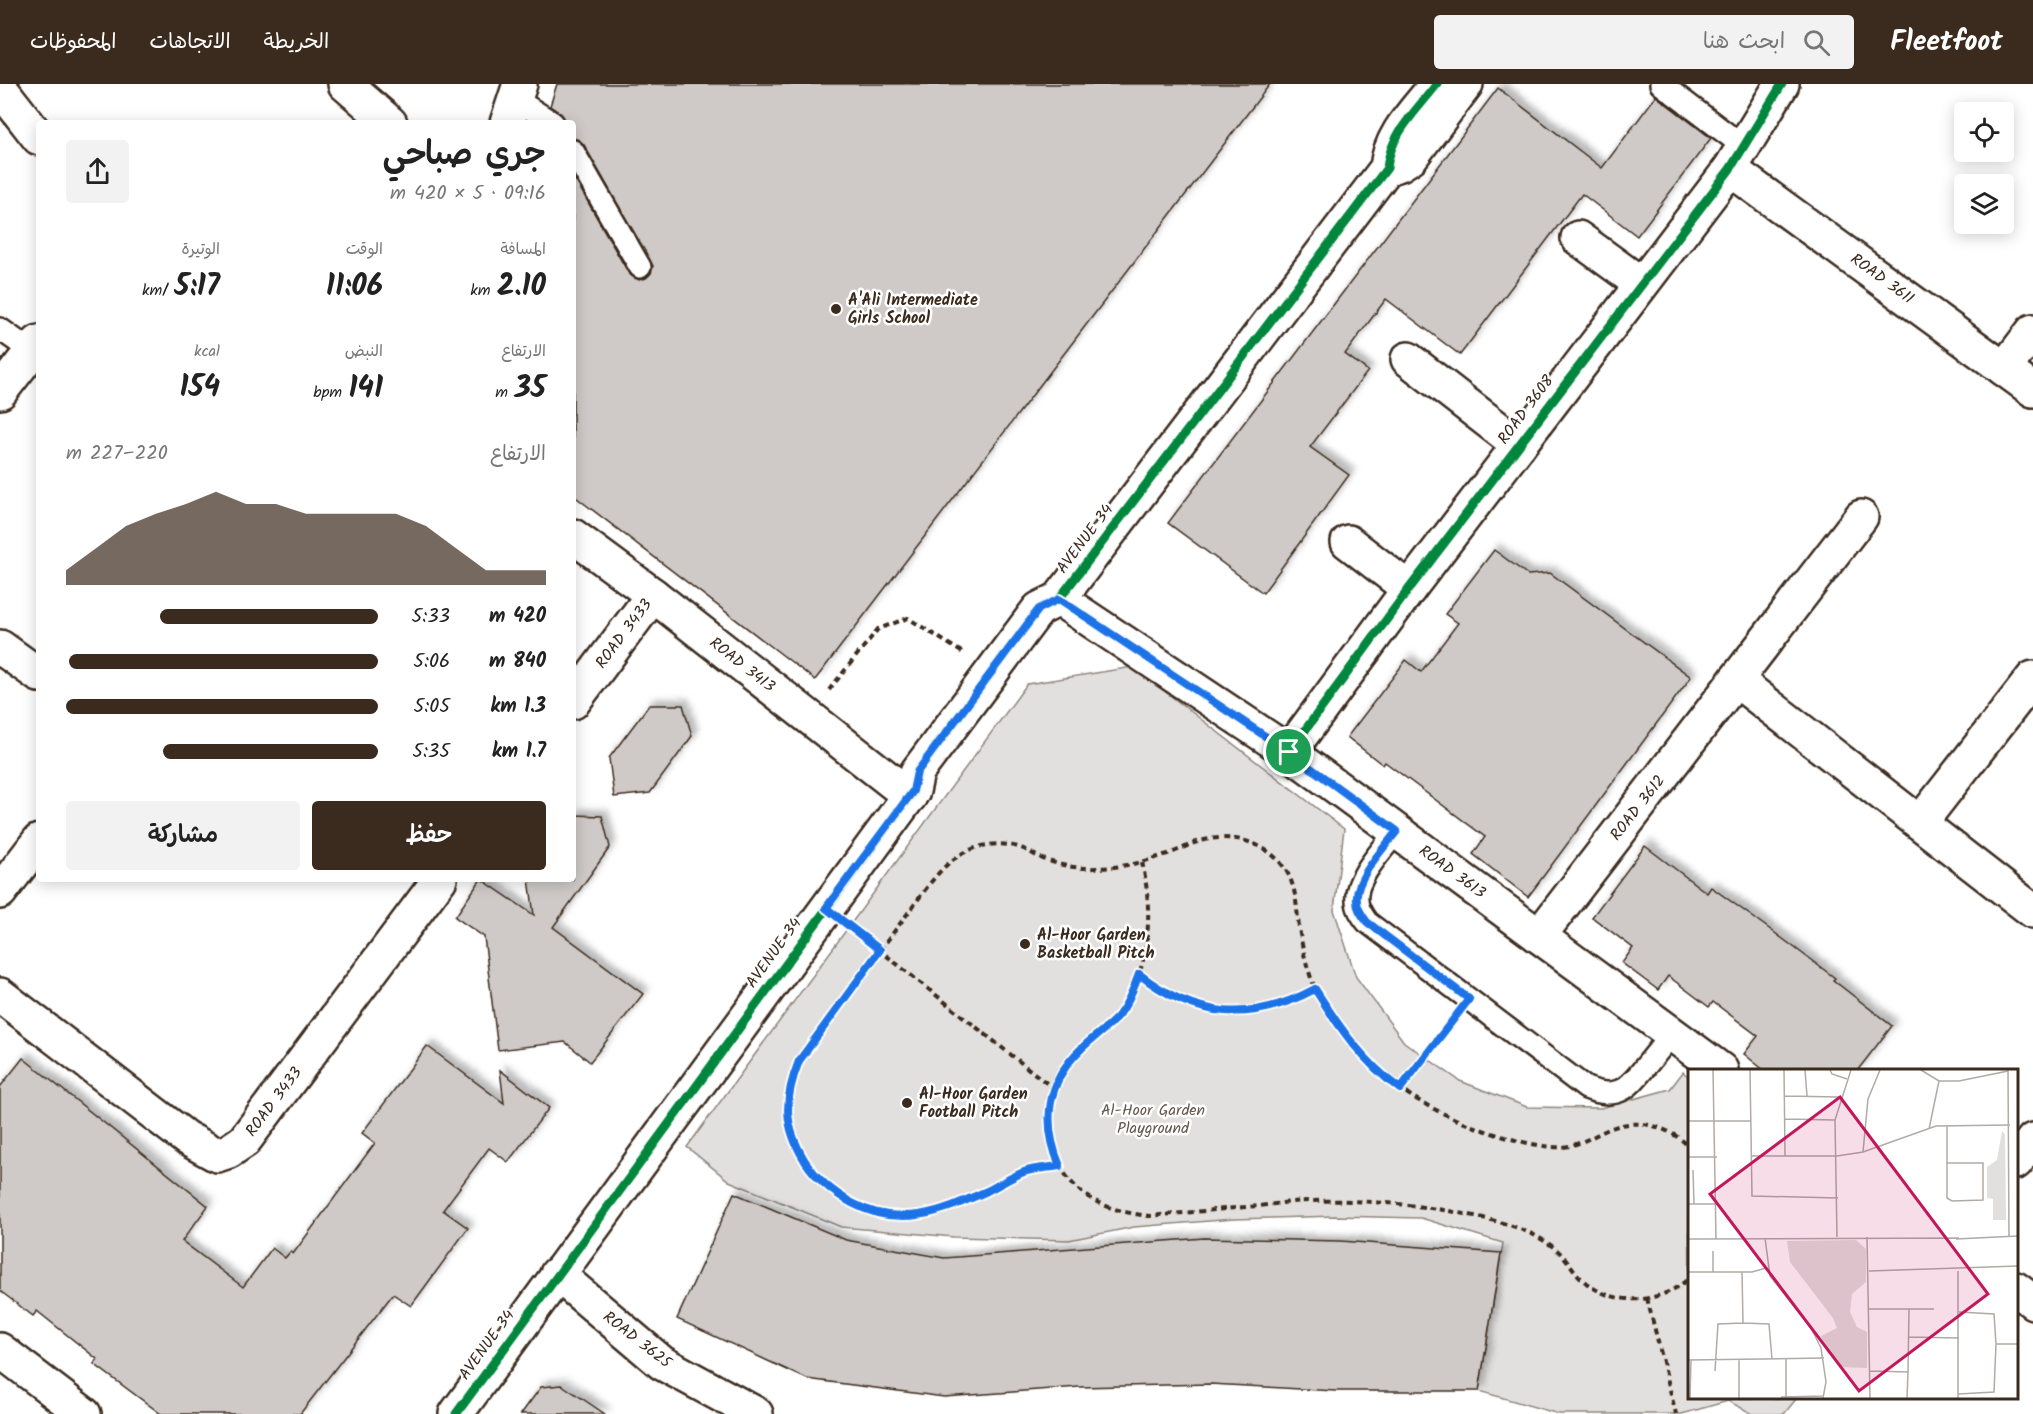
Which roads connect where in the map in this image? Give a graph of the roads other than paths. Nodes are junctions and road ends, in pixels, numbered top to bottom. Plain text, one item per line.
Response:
1 (345, 84) edge
2 (1437, 84) edge
3 (1466, 84) edge
4 (1661, 84) edge
5 (1782, 84) edge
6 (0, 88) edge
7 (514, 102) edge
8 (387, 120) edge
9 (547, 120) edge
10 (36, 134) edge
11 (576, 156) edge
12 (1737, 158) junction
13 (1387, 168) junction
14 (1578, 238) dead end
15 (640, 267) dead end
16 (1641, 284) junction
17 (0, 329) edge
18 (2033, 330) edge
19 (35, 347) edge
20 (1408, 358) dead end
21 (2004, 369) junction
22 (2033, 390) edge
23 (0, 392) edge
24 (1519, 446) junction
25 (1861, 518) dead end
26 (576, 538) edge
27 (1348, 542) dead end
28 (1409, 590) junction
29 (653, 595) junction
30 (1059, 599) junction
31 (0, 647) edge
32 (36, 673) edge
33 (2033, 678) edge
34 (1736, 680) junction
35 (576, 698) edge
36 (1289, 752) junction
37 (911, 794) junction
38 (1920, 823) junction
39 (1397, 831) junction
40 (36, 845) edge
41 (438, 882) edge
42 (0, 892) edge
43 (2033, 911) edge
44 (1539, 936) junction
45 (0, 995) edge
46 (1672, 1034) junction
47 (1718, 1069) edge
48 (2033, 1140) edge
49 (2018, 1159) edge
50 (557, 1274) junction
51 (2018, 1291) edge
52 (2033, 1302) edge
53 (0, 1350) edge
54 (84, 1414) edge
55 (456, 1414) edge
56 (756, 1414) edge

1 - 8 street
2 - 13 street, AVENUE 34
3 - 13 street, AVENUE 34
4 - 12 lane
5 - 12 street, ROAD 3608
6 - 10 street
7 - 9 lane
11 - 15 lane
12 - 16 street, ROAD 3608
12 - 21 street, ROAD 3611
13 - 30 street, AVENUE 34
14 - 16 street
16 - 24 street, ROAD 3608
17 - 19 lane
18 - 21 street
19 - 23 street
20 - 24 street
21 - 22 street, ROAD 3611
24 - 28 street, ROAD 3608
25 - 34 street, ROAD 3612
26 - 29 street, ROAD 3413
27 - 28 street
28 - 36 street, ROAD 3608
29 - 35 street, ROAD 3433
29 - 37 street, ROAD 3413
30 - 36 street, ROAD 3613
30 - 37 street, AVENUE 34
30 - 37 street, AVENUE 34
31 - 32 street
33 - 38 street
34 - 38 street
34 - 44 street, ROAD 3612
36 - 39 street, ROAD 3613
37 - 50 street, AVENUE 34
38 - 43 street
39 - 44 street, ROAD 3613
39 - 46 lane
40 - 42 street
41 - 45 street, ROAD 3433
44 - 46 street, ROAD 3613
46 - 47 street, ROAD 3613
48 - 49 street
50 - 55 street, AVENUE 34
50 - 56 street, ROAD 3625
51 - 52 street
53 - 54 street

